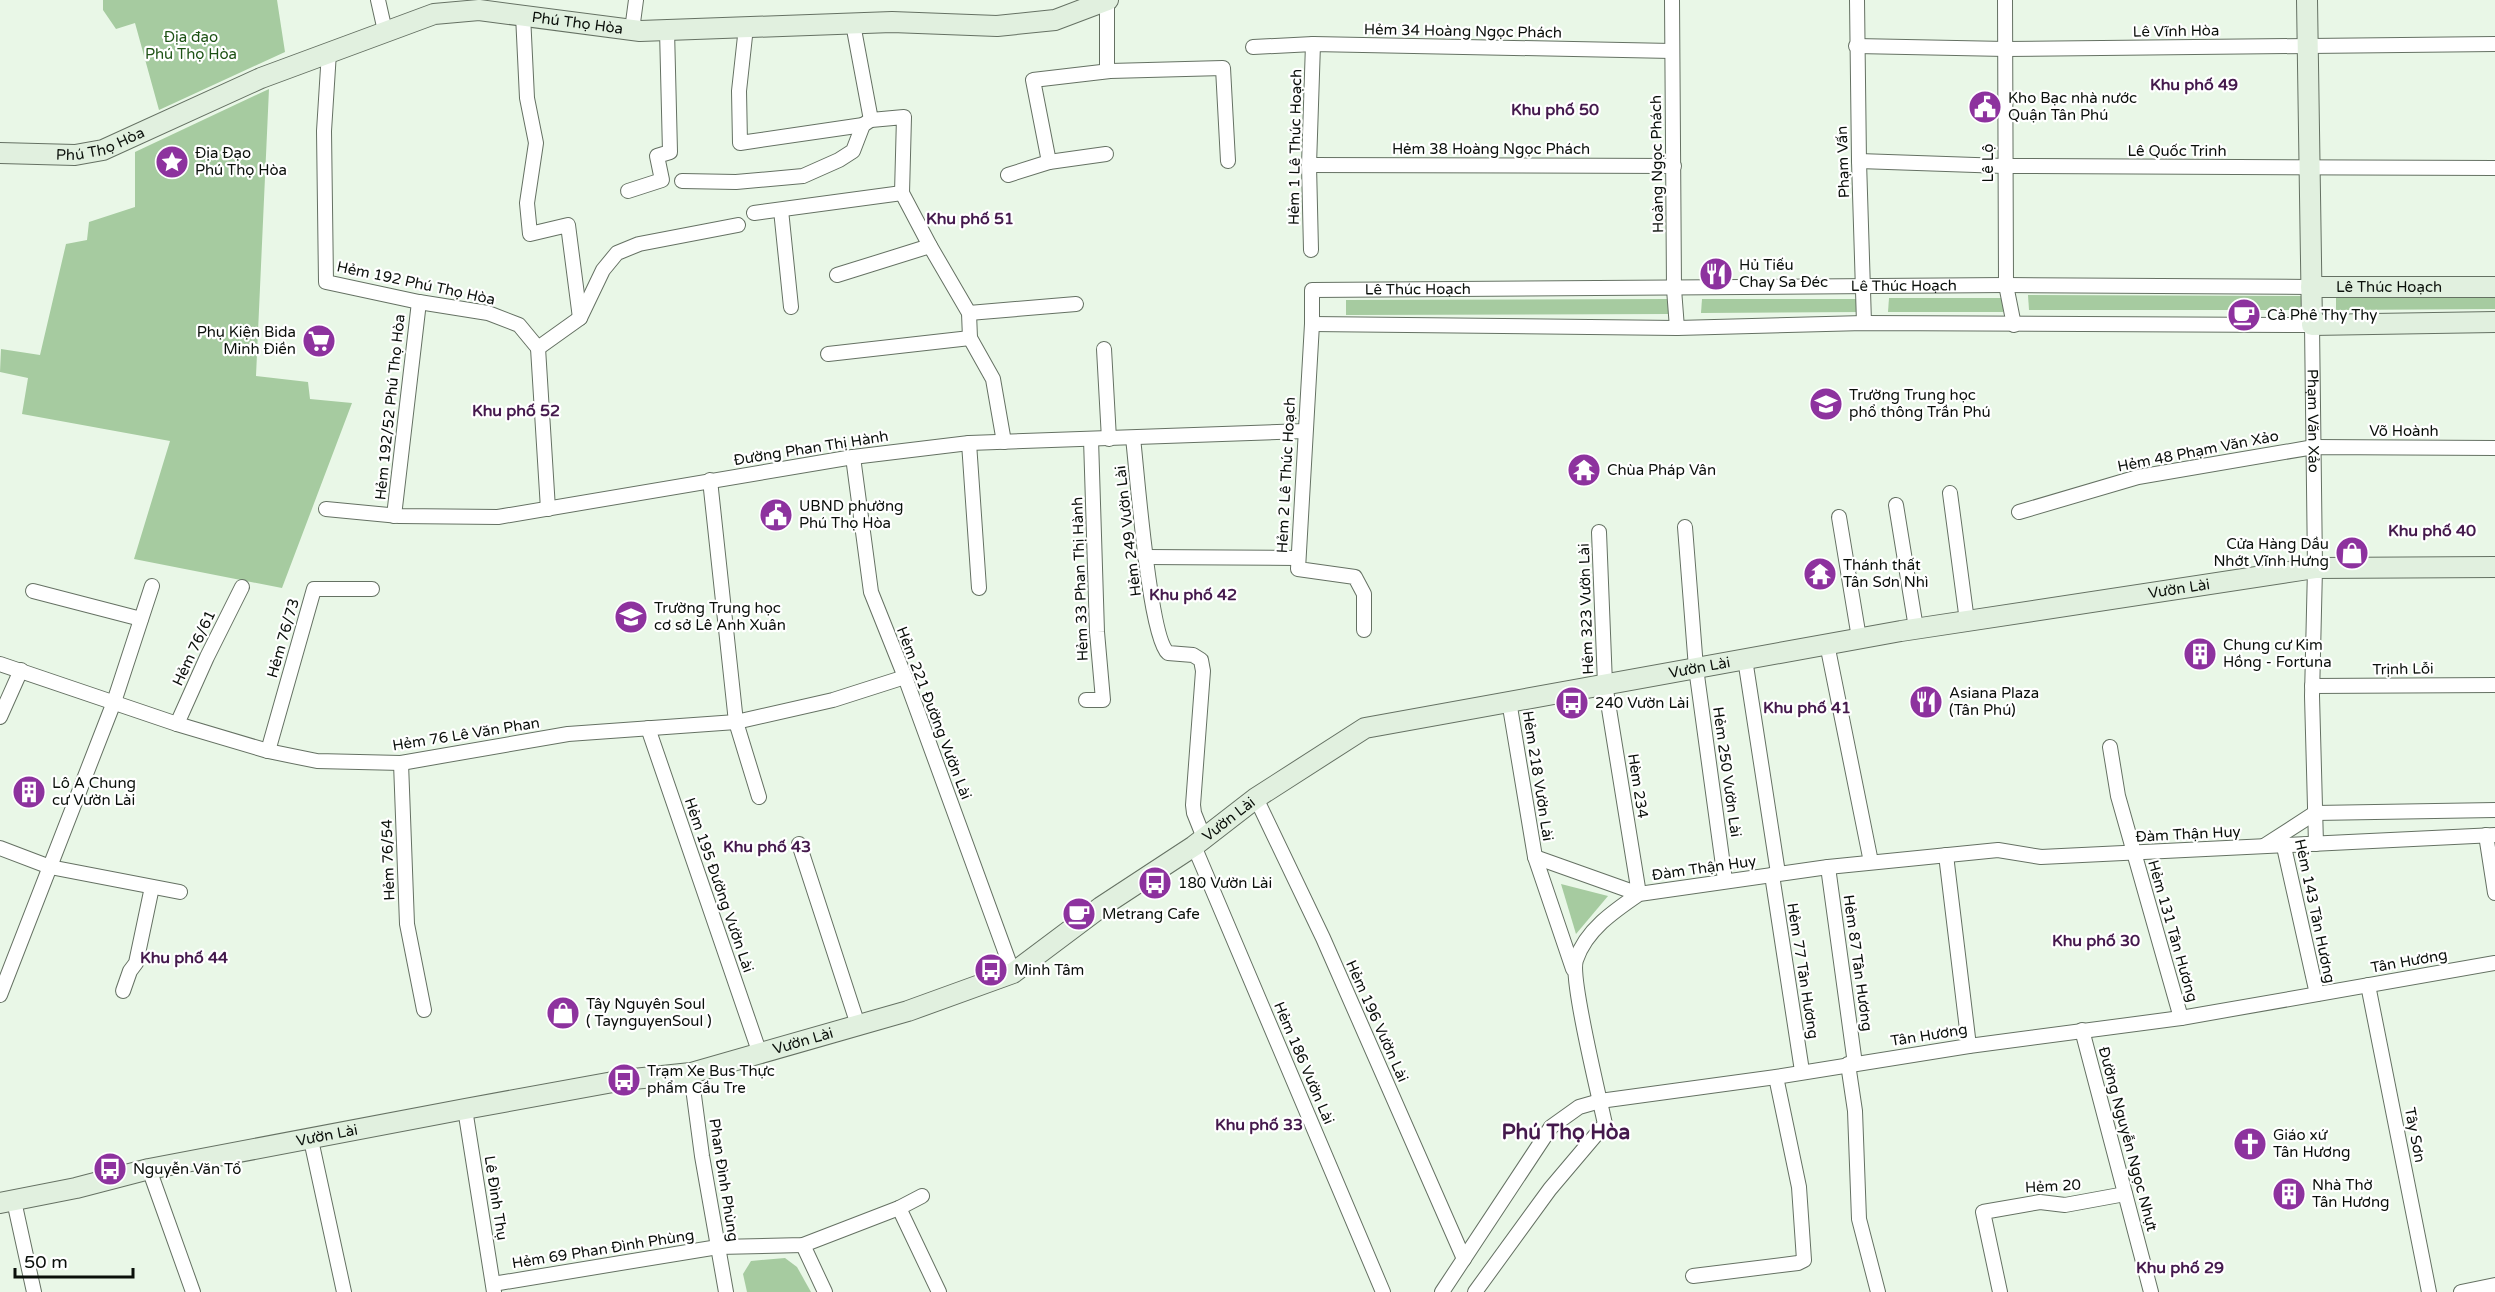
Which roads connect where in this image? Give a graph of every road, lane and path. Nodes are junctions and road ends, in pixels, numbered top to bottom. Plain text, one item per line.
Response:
1 (378, 0) edge
2 (636, 0) edge
3 (1108, 0) edge
4 (1672, 0) edge
5 (1857, 0) edge
6 (2005, 0) edge
7 (2307, 0) edge
8 (523, 15) junction
9 (854, 24) junction
10 (746, 27) junction
11 (632, 30) junction
12 (667, 30) junction
13 (385, 31) junction
14 (1313, 44) junction
15 (2495, 44) edge
16 (1857, 46) junction
17 (2307, 46) junction
18 (1253, 48) dead end
19 (2006, 49) junction
20 (1672, 51) junction
21 (329, 52) junction
22 (1107, 71) junction
23 (867, 123) junction
24 (0, 153) edge
25 (1106, 154) dead end
26 (1228, 161) dead end
27 (1859, 161) junction
28 (1049, 162) junction
29 (1309, 165) junction
30 (1674, 166) junction
31 (2004, 166) junction
32 (2495, 168) edge
33 (2309, 169) junction
34 (1008, 175) dead end
35 (682, 181) dead end
36 (628, 191) dead end
37 (902, 193) junction
38 (781, 210) junction
39 (754, 213) dead end
40 (738, 225) dead end
41 (930, 246) junction
42 (1311, 250) dead end
43 (837, 275) dead end
44 (2006, 285) junction
45 (1864, 286) junction
46 (2311, 287) junction
47 (2495, 287) edge
48 (1674, 289) junction
49 (419, 302) junction
50 (1076, 304) dead end
51 (1312, 305) joint
52 (791, 307) dead end
53 (969, 313) junction
54 (580, 318) junction
55 (2495, 322) edge
56 (1864, 323) junction
57 (1312, 324) junction
58 (2014, 325) junction
59 (2312, 325) junction
60 (1677, 327) junction
61 (970, 338) junction
62 (538, 348) junction
63 (1104, 349) dead end
64 (828, 354) dead end
65 (1305, 431) junction
66 (1133, 438) junction
67 (1091, 439) junction
68 (1110, 439) junction
69 (1004, 442) junction
70 (969, 443) junction
71 (2313, 447) junction
72 (2495, 448) edge
73 (853, 457) junction
74 (710, 480) junction
75 (1950, 493) dead end
76 (1896, 505) dead end
77 (326, 509) dead end
78 (548, 509) junction
79 (2019, 512) dead end
80 (394, 516) junction
81 (1839, 517) dead end
82 (1685, 527) dead end
83 (1599, 532) dead end
84 (1145, 557) junction
85 (1298, 558) junction
86 (2495, 567) edge
87 (2315, 568) junction
88 (152, 586) dead end
89 (242, 587) dead end
90 (979, 588) dead end
91 (372, 589) dead end
92 (33, 591) dead end
93 (141, 619) junction
94 (1966, 621) junction
95 (1916, 628) junction
96 (1364, 630) dead end
97 (1859, 638) junction
98 (1827, 644) junction
99 (1745, 659) junction
100 (0, 664) edge
101 (1696, 668) junction
102 (21, 670) junction
103 (905, 676) junction
104 (1605, 684) junction
105 (2495, 685) edge
106 (2312, 686) junction
107 (1086, 700) dead end
108 (1509, 701) junction
109 (114, 702) junction
110 (0, 717) edge
111 (736, 722) junction
112 (177, 724) junction
113 (648, 728) junction
114 (2110, 747) dead end
115 (268, 751) junction
116 (401, 763) junction
117 (759, 797) dead end
118 (1256, 798) junction
119 (2495, 810) edge
120 (2316, 813) junction
121 (2491, 835) edge
122 (2283, 840) junction
123 (1199, 842) junction
124 (799, 844) dead end
125 (2316, 844) junction
126 (0, 848) edge
127 (2135, 853) junction
128 (1946, 855) junction
129 (1535, 857) junction
130 (1871, 862) junction
131 (50, 867) junction
132 (1828, 867) junction
133 (1775, 874) junction
134 (1725, 880) junction
135 (152, 887) junction
136 (180, 892) dead end
137 (2495, 893) edge
138 (1639, 894) junction
139 (2495, 963) edge
140 (5, 966) edge
141 (1574, 970) junction
142 (1013, 973) junction
143 (2368, 985) junction
144 (123, 991) dead end
145 (0, 994) edge
146 (2317, 994) junction
147 (424, 1010) dead end
148 (2181, 1018) junction
149 (858, 1025) junction
150 (2082, 1030) junction
151 (1969, 1046) junction
152 (760, 1054) junction
153 (1851, 1064) junction
154 (1802, 1071) junction
155 (691, 1072) junction
156 (1776, 1077) junction
157 (1600, 1101) junction
158 (465, 1110) junction
159 (311, 1140) junction
160 (149, 1169) junction
161 (2125, 1194) junction
162 (922, 1196) dead end
163 (7, 1202) edge
164 (899, 1208) junction
165 (803, 1245) junction
166 (718, 1247) junction
167 (1464, 1259) junction
168 (1693, 1276) dead end
169 (2495, 1285) edge
170 (493, 1288) edge
171 (1478, 1290) edge
172 (34, 1292) edge
173 (193, 1292) edge
174 (344, 1292) edge
175 (726, 1292) edge
176 (825, 1292) edge
177 (939, 1292) edge
178 (1383, 1292) edge
179 (1442, 1292) edge
180 (1878, 1292) edge
181 (2000, 1292) edge
182 (2151, 1292) edge
183 (2429, 1292) edge
184 (2461, 1292) edge

1 - 13 street
2 - 11 street
3 - 9 street, Phú Thọ Hòa
3 - 22 street
4 - 20 street, Hoàng Ngọc Phách
5 - 16 street, Phạm Vấn
6 - 19 street, Lê Lộ
7 - 17 street, Phạm Văn Xảo
8 - 11 street, Phú Thọ Hòa
8 - 13 street, Phú Thọ Hòa
8 - 54 street
9 - 10 street, Phú Thọ Hòa
9 - 23 street
10 - 12 street, Phú Thọ Hòa
10 - 23 street
11 - 12 street, Phú Thọ Hòa
12 - 36 street
13 - 21 street, Phú Thọ Hòa
14 - 18 street, Hẻm 34 Hoàng Ngọc Phách
14 - 20 street, Hẻm 34 Hoàng Ngọc Phách
14 - 29 street, Hẻm 1 Lê Thúc Hoạch
15 - 17 street, Lê Vĩnh Hòa
16 - 19 street, Lê Vĩnh Hòa
16 - 27 street, Phạm Vấn
17 - 19 street, Lê Vĩnh Hòa
17 - 33 street, Phạm Văn Xảo
19 - 31 street, Lê Lộ
20 - 30 street, Hoàng Ngọc Phách
21 - 24 street, Phú Thọ Hòa
21 - 49 street, Hẻm 192 Phú Thọ Hòa
22 - 26 street
22 - 28 street
23 - 35 street
23 - 37 street
25 - 28 street
27 - 31 street, Lê Quốc Trinh
27 - 45 street, Phạm Vấn
28 - 34 street
29 - 30 street, Hẻm 38 Hoàng Ngọc Phách
29 - 42 street, Hẻm 1 Lê Thúc Hoạch
30 - 48 street, Hoàng Ngọc Phách
31 - 33 street, Lê Quốc Trinh
31 - 44 street, Lê Lộ
32 - 33 street, Lê Quốc Trinh
33 - 46 street, Phạm Văn Xảo
37 - 38 street
37 - 41 street
38 - 39 street
38 - 52 street
40 - 54 street
41 - 43 street
41 - 53 street
44 - 45 street, Lê Thúc Hoạch
44 - 46 street, Lê Thúc Hoạch
44 - 58 street, Lê Lộ
45 - 48 street, Lê Thúc Hoạch
45 - 56 street, Phạm Vấn
46 - 47 street, Lê Thúc Hoạch
46 - 59 street, Phạm Văn Xảo
48 - 51 street, Lê Thúc Hoạch
48 - 60 street, Hoàng Ngọc Phách
49 - 62 street, Hẻm 192 Phú Thọ Hòa
49 - 80 street, Hẻm 192/52 Phú Thọ Hòa
50 - 53 street
51 - 57 street, Hẻm 2 Lê Thúc Hoạch
53 - 61 street
54 - 62 street
55 - 59 street
56 - 58 street
56 - 60 street
57 - 60 street
57 - 65 street, Hẻm 2 Lê Thúc Hoạch
58 - 59 street
59 - 71 street, Phạm Văn Xảo
61 - 64 street
61 - 69 street
62 - 78 street
63 - 68 street
65 - 66 street, Đường Phan Thị Hành
65 - 85 street, Hẻm 2 Lê Thúc Hoạch
66 - 68 street, Đường Phan Thị Hành
66 - 84 street, Hẻm 249 Vườn Lài
67 - 68 street, Đường Phan Thị Hành
67 - 69 street, Đường Phan Thị Hành
67 - 107 street, Hẻm 33 Phan Thị Hành
69 - 70 street, Đường Phan Thị Hành
70 - 73 street, Đường Phan Thị Hành
70 - 90 street
71 - 72 street, Võ Hoành
71 - 79 street, Hẻm 48 Phạm Văn Xảo
71 - 87 street, Phạm Văn Xảo
73 - 74 street, Đường Phan Thị Hành
73 - 103 street, Hẻm 221 Đường Vườn Lài
74 - 78 street, Đường Phan Thị Hành
74 - 111 street
75 - 94 street
76 - 95 street
77 - 80 street, Đường Phan Thị Hành
78 - 80 street, Đường Phan Thị Hành
81 - 97 street
82 - 101 street, Hẻm 250 Vườn Lài
83 - 104 street, Hẻm 323 Vườn Lài
84 - 85 street
84 - 123 street, Hẻm 249 Vườn Lài
85 - 96 street, Hẻm 2 Lê Thúc Hoạch
86 - 87 street, Vườn Lài
87 - 94 street, Vườn Lài
87 - 106 street, Phạm Văn Xảo
88 - 93 street
89 - 112 street, Hẻm 76/61
91 - 115 street, Hẻm 76/73
92 - 93 street
93 - 109 street
94 - 95 street, Vườn Lài
95 - 97 street, Vườn Lài
97 - 98 street, Vườn Lài
98 - 99 street, Vườn Lài
98 - 130 street
99 - 101 street, Vườn Lài
99 - 133 street, Hẻm 77 Tân Hương
100 - 102 street, Hẻm 76 Lê Văn Phan
101 - 104 street, Vườn Lài
101 - 134 street, Hẻm 250 Vườn Lài
102 - 109 street, Hẻm 76 Lê Văn Phan
102 - 110 street
103 - 111 street, Hẻm 76 Lê Văn Phan
103 - 142 street, Hẻm 221 Đường Vườn Lài
104 - 108 street, Vườn Lài
104 - 138 street, Hèm 234
105 - 106 street, Trịnh Lỗi
106 - 120 street, Phạm Văn Xảo
108 - 118 street, Vườn Lài
108 - 129 street, Hẻm 218 Vườn Lài
109 - 112 street, Hẻm 76 Lê Văn Phan
109 - 131 street
111 - 113 street, Hẻm 76 Lê Văn Phan
111 - 117 street
112 - 115 street, Hẻm 76 Lê Văn Phan
113 - 116 street, Hẻm 76 Lê Văn Phan
113 - 152 street, Hẻm 195 Đường Vườn Lài
114 - 127 street, Hẻm 131 Tân Hương
115 - 116 street, Hẻm 76 Lê Văn Phan
116 - 147 street, Hẻm 76/54
118 - 123 street, Vườn Lài
118 - 167 street, Hẻm 196 Vườn Lài
119 - 120 street
120 - 122 street, Đàm Thận Huy
120 - 125 street, Phạm Văn Xảo
121 - 125 street, Đàm Thận Huy
121 - 137 street
122 - 125 street, Đàm Thận Huy
122 - 127 street, Đàm Thận Huy
122 - 146 street, Hẻm 143 Tân Hương
123 - 142 street, Vườn Lài
123 - 178 street, Hẻm 186 Vườn Lài
124 - 149 street
126 - 131 street
127 - 128 street, Đàm Thận Huy
127 - 148 street, Hẻm 131 Tân Hương
128 - 130 street, Đàm Thận Huy
128 - 151 street
129 - 138 street, Hẻm 218 Vườn Lài
129 - 141 street, Hẻm 218 Vườn Lài
130 - 132 street, Đàm Thận Huy
131 - 135 street
131 - 140 street
132 - 133 street, Đàm Thận Huy
132 - 153 street, Hẻm 87 Tân Hương
133 - 134 street, Đàm Thận Huy
133 - 154 street, Hẻm 77 Tân Hương
134 - 138 street, Đàm Thận Huy
135 - 136 street
135 - 144 street
138 - 141 street, Đàm Thận Huy
139 - 143 street, Tân Hương
140 - 145 street
141 - 157 street
142 - 149 street, Vườn Lài
143 - 146 street, Tân Hương
143 - 183 street, Tây Sơn
146 - 148 street, Tân Hương
148 - 150 street, Tân Hương
149 - 152 street, Vườn Lài
150 - 151 street, Tân Hương
150 - 161 street, Đường Nguyễn Ngọc Nhựt
151 - 153 street, Tân Hương
152 - 155 street, Vườn Lài
153 - 154 street, Tân Hương
153 - 180 street, Hẻm 87 Tân Hương
154 - 156 street, Tân Hương
155 - 158 street, Vườn Lài
155 - 166 street, Phan Đình Phùng
156 - 157 street, Tân Hương
156 - 168 street
157 - 167 street
157 - 171 street
158 - 159 street, Vườn Lài
158 - 170 street, Lê Đình Thụ
159 - 160 street, Vườn Lài
159 - 174 street
160 - 163 street, Vườn Lài
160 - 173 street
161 - 181 street, Hẻm 20
161 - 182 street, Đường Nguyễn Ngọc Nhựt
162 - 164 street, Hẻm 69 Phan Đình Phùng
163 - 172 street
164 - 165 street, Hẻm 69 Phan Đình Phùng
164 - 177 street
165 - 166 street, Hẻm 69 Phan Đình Phùng
165 - 176 street
166 - 170 street, Hẻm 69 Phan Đình Phùng
166 - 175 street, Phan Đình Phùng
167 - 179 street
169 - 184 street

